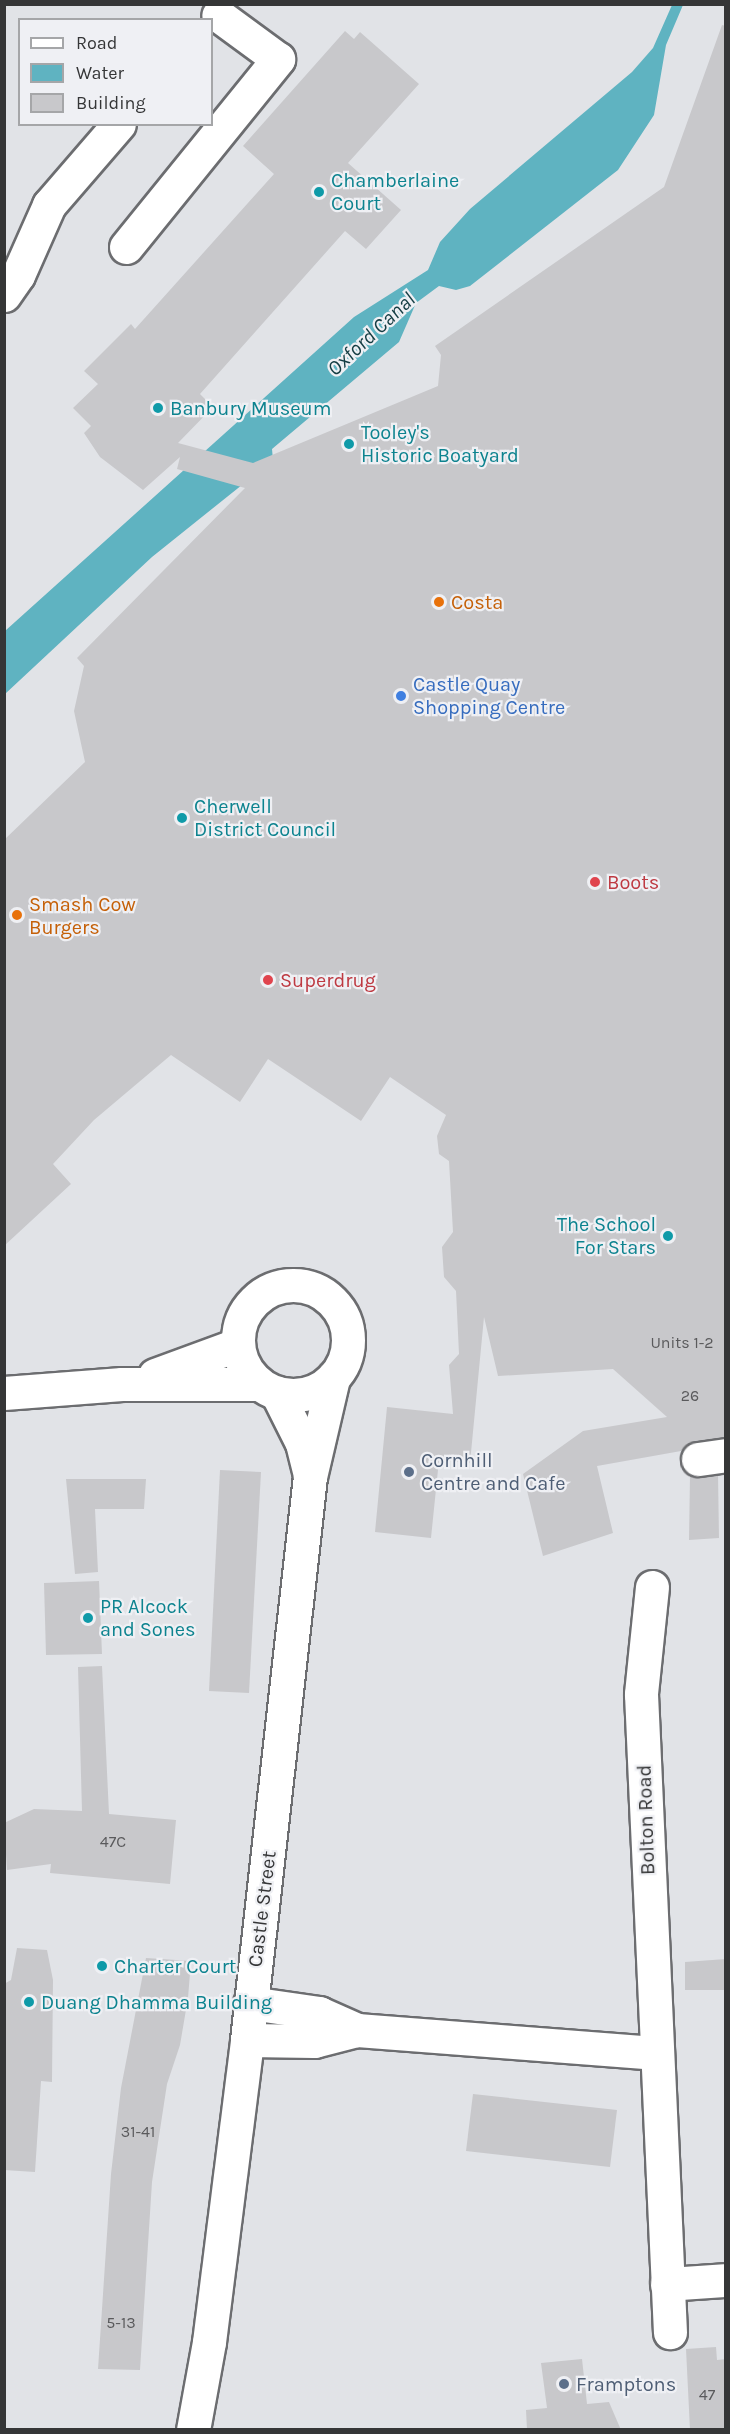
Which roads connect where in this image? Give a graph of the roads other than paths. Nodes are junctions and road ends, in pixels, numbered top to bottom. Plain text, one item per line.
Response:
1 (219, 14) edge
2 (117, 126) edge
3 (126, 248) dead end
4 (4, 295) edge
5 (237, 1345) junction
6 (333, 1378) junction
7 (122, 1384) junction
8 (268, 1388) junction
9 (4, 1393) edge
10 (310, 1477) junction
11 (652, 1587) dead end
12 (250, 2003) junction
13 (357, 2030) junction
14 (247, 2040) junction
15 (654, 2053) junction
16 (726, 2280) edge
17 (667, 2284) junction
18 (670, 2332) dead end
19 (209, 2342) junction
20 (193, 2430) edge
21 (215, 2430) edge

1 - 3 street
2 - 4 street
5 - 6 street
5 - 7 street
5 - 8 street
6 - 8 street
6 - 10 street, Castle Street
7 - 8 street
7 - 9 street
8 - 10 street, Castle Street
10 - 12 street, Castle Street
11 - 15 street, Bolton Road
12 - 13 street
12 - 14 street, Castle Street
13 - 14 street
13 - 15 street
14 - 19 street, Castle Street
15 - 17 street, Bolton Road
16 - 17 street
17 - 18 street, Bolton Road
19 - 20 street, Castle Street
19 - 21 street, Castle Street

